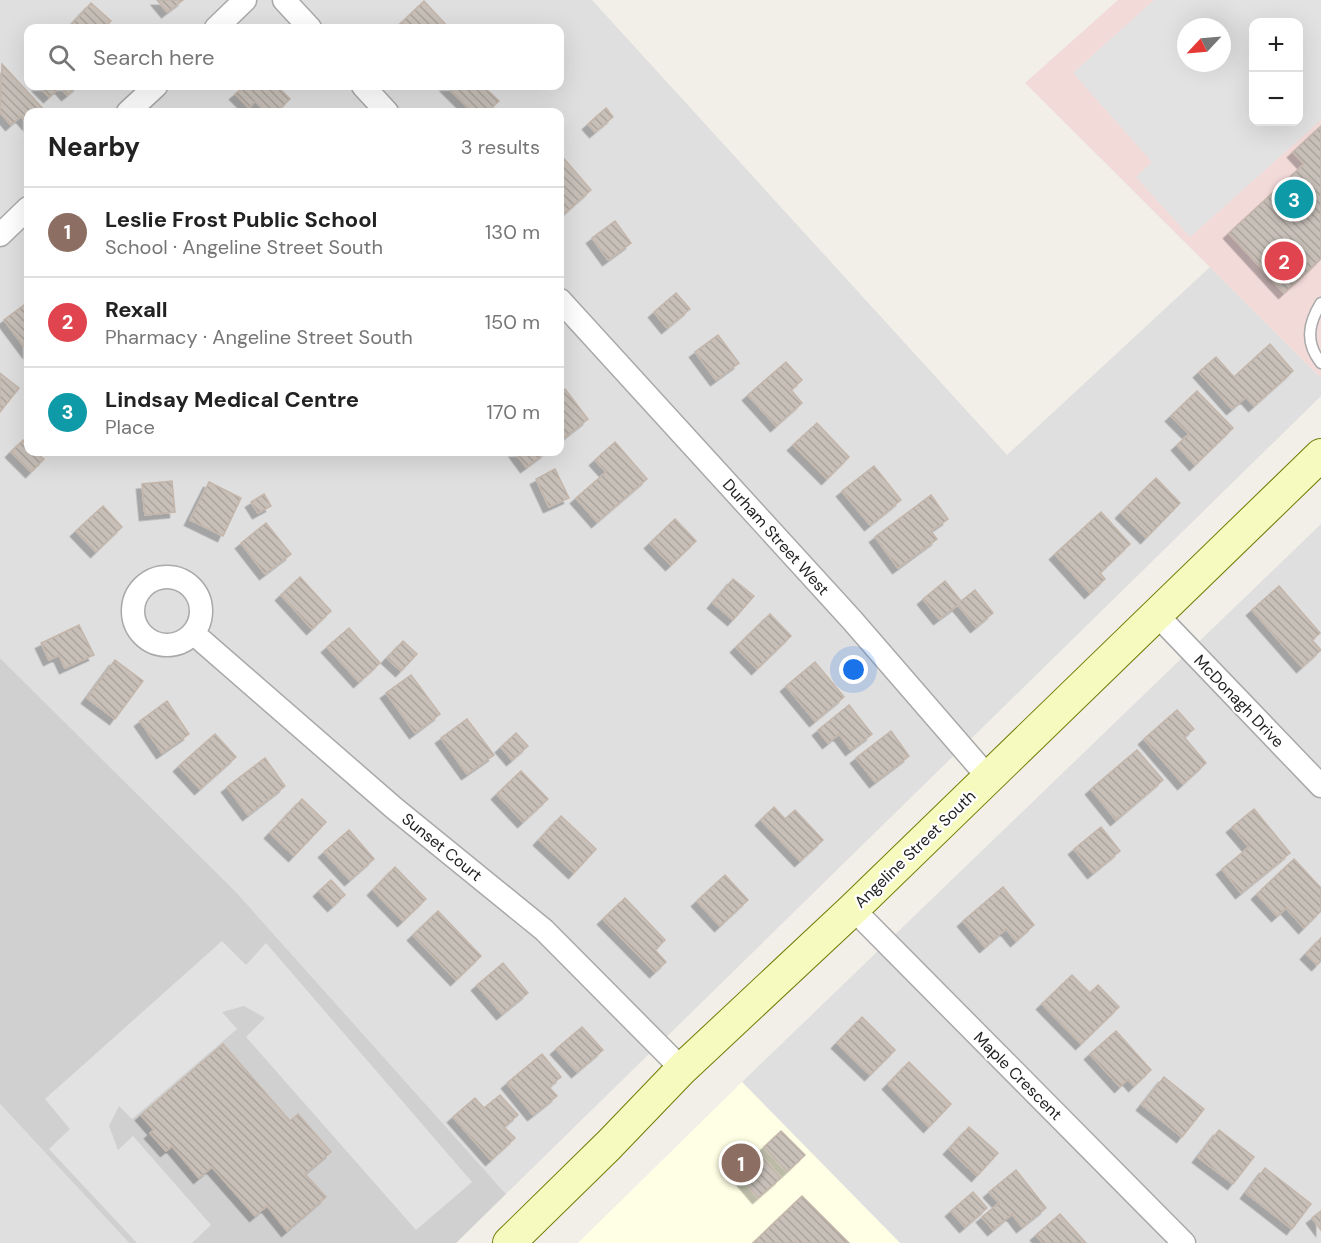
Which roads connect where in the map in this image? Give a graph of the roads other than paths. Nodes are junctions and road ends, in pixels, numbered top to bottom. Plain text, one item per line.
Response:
1 (246, 0) edge
2 (284, 0) edge
3 (220, 24) edge
4 (306, 24) edge
5 (152, 90) edge
6 (367, 90) edge
7 (132, 108) edge
8 (383, 108) edge
9 (1321, 303) edge
10 (564, 304) edge
11 (1321, 363) edge
12 (1321, 455) edge
13 (1157, 615) junction
14 (193, 633) dead end
15 (988, 777) junction
16 (1321, 786) edge
17 (853, 909) junction
18 (682, 1069) junction
19 (509, 1243) edge
20 (1184, 1243) edge

1 - 3 street
2 - 4 street
5 - 7 street
6 - 8 street
9 - 11 lane
10 - 15 street, Durham Street West
12 - 13 main road, Angeline Street South
13 - 15 main road, Angeline Street South
13 - 16 street, McDonagh Drive
14 - 18 street, Sunset Court
15 - 17 main road, Angeline Street South
17 - 18 main road, Angeline Street South
17 - 20 street, Maple Crescent
18 - 19 main road, Angeline Street South

